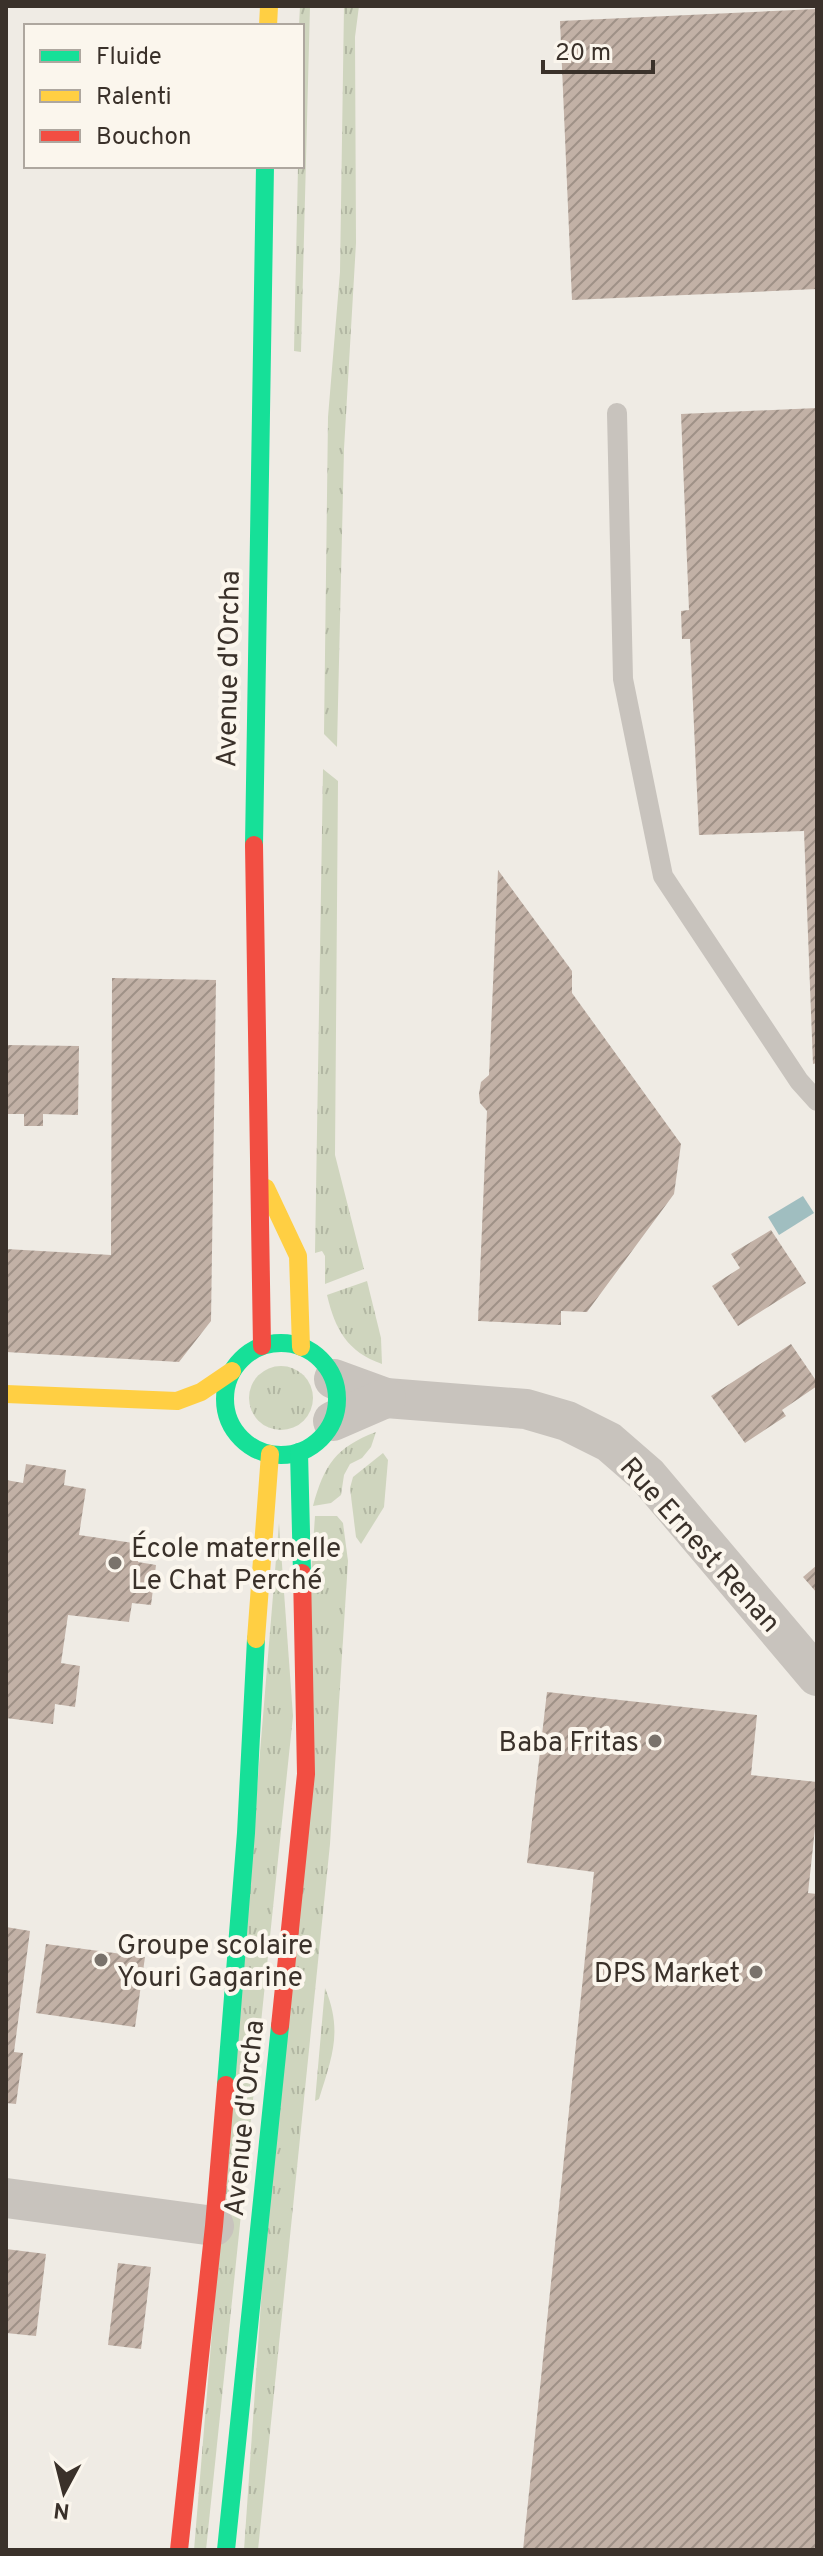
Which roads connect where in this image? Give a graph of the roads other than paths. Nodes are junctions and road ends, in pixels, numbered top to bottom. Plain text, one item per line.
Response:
1 (265, 168) edge
2 (617, 413) dead end
3 (817, 1101) edge
4 (259, 1173) junction
5 (262, 1346) junction
6 (301, 1347) junction
7 (232, 1371) junction
8 (334, 1379) junction
9 (6, 1394) edge
10 (386, 1398) junction
11 (177, 1401) junction
12 (333, 1421) junction
13 (231, 1423) junction
14 (299, 1452) junction
15 (270, 1454) junction
16 (817, 1676) edge
17 (6, 2198) edge
18 (214, 2226) junction
19 (179, 2550) edge
20 (226, 2550) edge

1 - 4 main road, Avenue d'Orcha
2 - 3 lane
4 - 5 main road, Avenue d'Orcha
4 - 6 main road, Avenue d'Orcha
5 - 6 main road
5 - 7 main road
6 - 8 main road
7 - 11 main road
7 - 13 main road
8 - 10 street, Rue Ernest Renan
8 - 12 main road
9 - 11 main road
10 - 12 street, Rue Ernest Renan
10 - 16 street, Rue Ernest Renan
11 - 13 main road
12 - 14 main road
13 - 15 main road
14 - 15 main road
14 - 20 main road, Avenue d'Orcha
15 - 18 main road, Avenue d'Orcha
17 - 18 street
18 - 19 main road, Avenue d'Orcha

